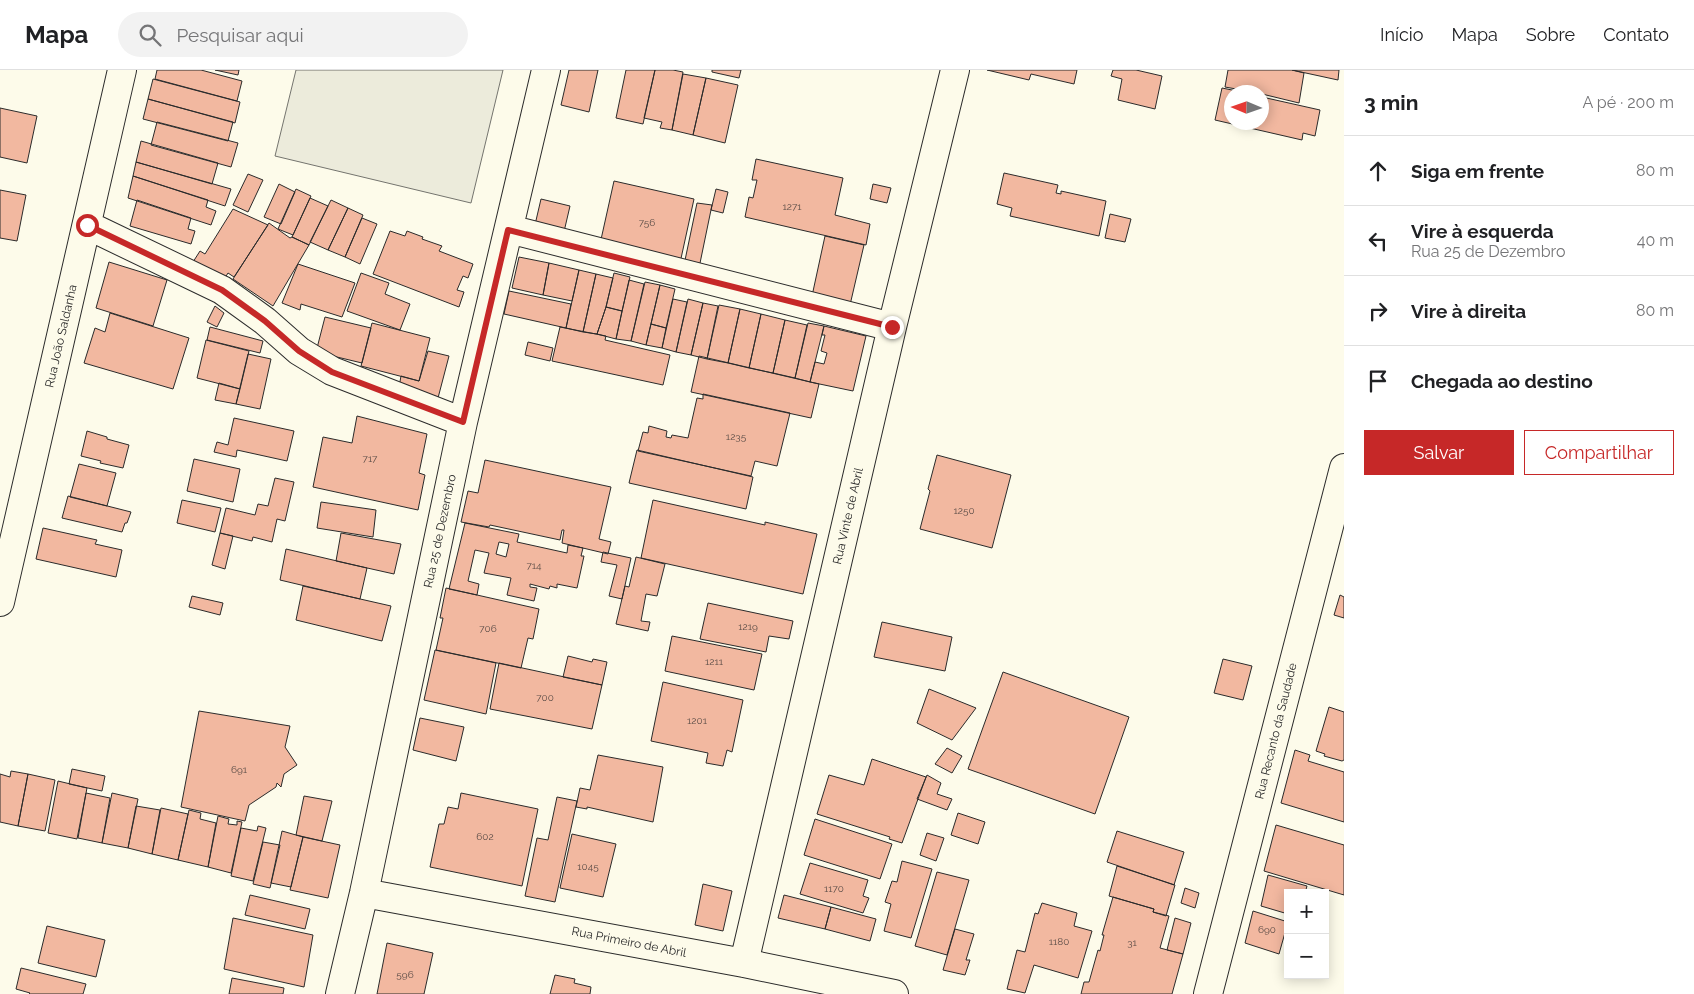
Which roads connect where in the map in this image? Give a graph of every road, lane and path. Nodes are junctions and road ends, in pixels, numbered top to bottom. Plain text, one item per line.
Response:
1 (122, 70) edge
2 (546, 70) edge
3 (955, 70) edge
4 (87, 225) junction
5 (508, 230) junction
6 (892, 327) junction
7 (463, 422) junction
8 (1344, 468) edge
9 (0, 602) edge
10 (364, 893) junction
11 (744, 963) junction
12 (340, 994) edge
13 (894, 994) edge
14 (1208, 994) edge

1 - 4 street, Rua João Saldanha
2 - 5 street, Rua 25 de Dezembro
3 - 6 street, Rua Vinte de Abril
4 - 7 street
4 - 9 street, Rua João Saldanha
5 - 6 street
5 - 7 street, Rua 25 de Dezembro
6 - 11 street, Rua Vinte de Abril
7 - 10 street, Rua 25 de Dezembro
8 - 14 street, Rua Recanto da Saudade
10 - 11 street, Rua Primeiro de Abril
10 - 12 street, Rua 25 de Dezembro
11 - 13 street, Rua Primeiro de Abril

